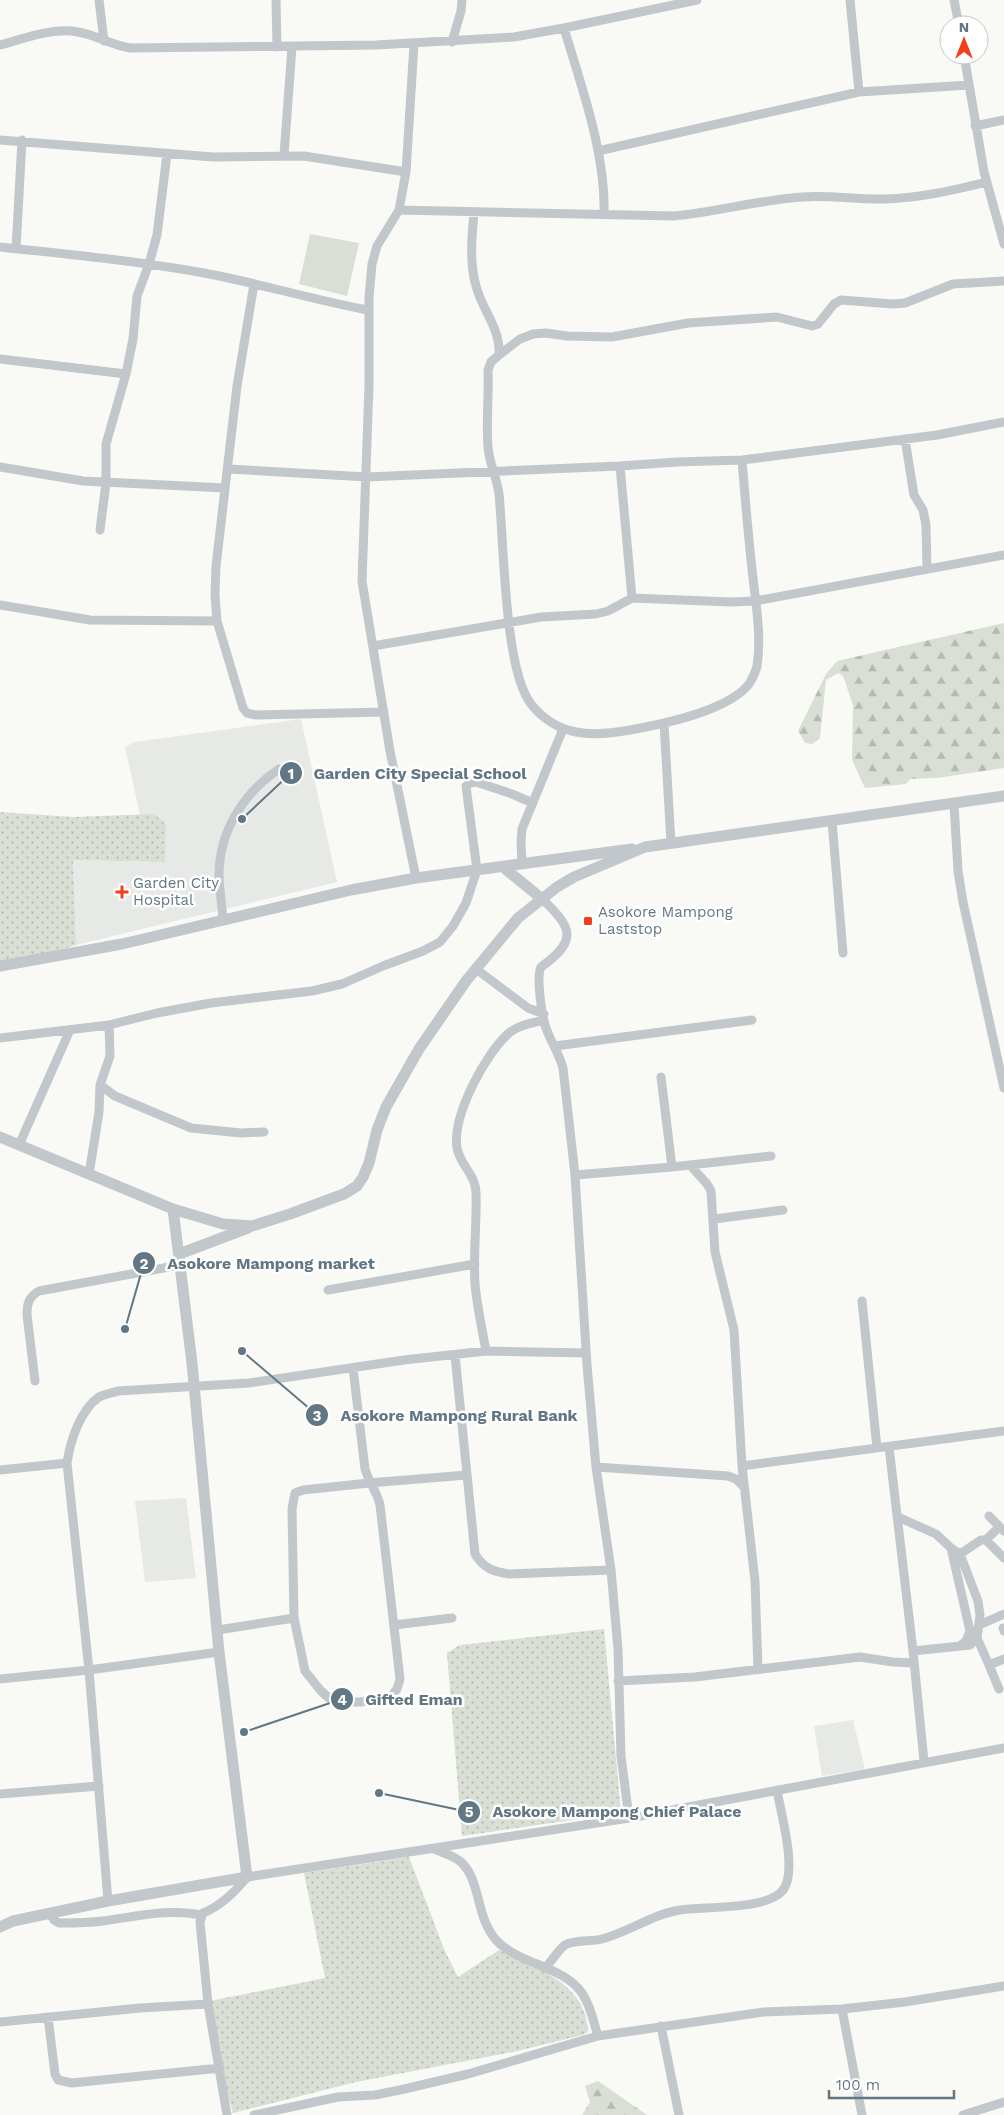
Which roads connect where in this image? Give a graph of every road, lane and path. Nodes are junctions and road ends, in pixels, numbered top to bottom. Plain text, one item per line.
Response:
1 (99, 0) edge
2 (276, 0) edge
3 (462, 0) edge
4 (697, 0) edge
5 (850, 0) edge
6 (954, 0) edge
7 (680, 2) edge
8 (957, 15) edge
9 (564, 28) junction
10 (104, 41) junction
11 (452, 42) junction
12 (414, 44) junction
13 (0, 45) edge
14 (278, 47) junction
15 (292, 47) junction
16 (966, 65) edge
17 (969, 85) junction
18 (859, 92) junction
19 (1004, 120) edge
20 (975, 126) junction
21 (0, 140) edge
22 (22, 140) junction
23 (598, 151) junction
24 (167, 154) junction
25 (284, 155) junction
26 (406, 172) junction
27 (987, 182) junction
28 (399, 210) junction
29 (474, 212) junction
30 (604, 214) junction
31 (1004, 244) edge
32 (0, 247) edge
33 (16, 249) junction
34 (149, 264) junction
35 (1004, 281) edge
36 (254, 284) junction
37 (368, 310) junction
38 (499, 355) junction
39 (0, 359) edge
40 (126, 374) junction
41 (1004, 422) edge
42 (905, 439) junction
43 (742, 460) junction
44 (620, 466) junction
45 (0, 467) edge
46 (228, 469) junction
47 (494, 472) junction
48 (367, 477) junction
49 (106, 483) junction
50 (225, 488) junction
51 (100, 530) dead end
52 (1004, 554) edge
53 (927, 569) junction
54 (632, 598) junction
55 (755, 601) junction
56 (0, 605) edge
57 (216, 621) junction
58 (510, 622) junction
59 (373, 646) junction
60 (384, 712) junction
61 (664, 724) junction
62 (563, 729) junction
63 (279, 769) dead end
64 (1004, 796) edge
65 (533, 803) junction
66 (954, 804) junction
67 (832, 821) junction
68 (671, 843) junction
69 (646, 847) junction
70 (522, 864) junction
71 (503, 867) junction
72 (476, 870) junction
73 (416, 878) junction
74 (541, 898) junction
75 (223, 920) junction
76 (843, 953) dead end
77 (0, 966) edge
78 (476, 969) junction
79 (544, 1017) junction
80 (752, 1020) dead end
81 (109, 1025) junction
82 (70, 1030) junction
83 (0, 1038) edge
84 (555, 1046) junction
85 (661, 1077) dead end
86 (100, 1085) junction
87 (1004, 1088) edge
88 (264, 1132) dead end
89 (0, 1137) edge
90 (19, 1145) junction
91 (771, 1156) dead end
92 (690, 1165) junction
93 (672, 1167) junction
94 (89, 1174) junction
95 (575, 1175) junction
96 (173, 1209) junction
97 (783, 1210) dead end
98 (714, 1219) junction
99 (252, 1226) junction
100 (180, 1260) junction
101 (475, 1264) junction
102 (328, 1290) dead end
103 (862, 1301) dead end
104 (486, 1351) junction
105 (586, 1353) junction
106 (455, 1354) junction
107 (353, 1368) junction
108 (35, 1381) dead end
109 (195, 1386) junction
110 (1004, 1431) edge
111 (889, 1447) junction
112 (876, 1448) junction
113 (67, 1463) junction
114 (742, 1466) junction
115 (596, 1468) junction
116 (0, 1470) edge
117 (467, 1475) junction
118 (369, 1482) junction
119 (744, 1486) junction
120 (989, 1516) dead end
121 (898, 1517) junction
122 (1002, 1529) edge
123 (986, 1540) junction
124 (951, 1548) junction
125 (960, 1554) junction
126 (1004, 1558) edge
127 (611, 1570) junction
128 (963, 1577) junction
129 (1004, 1614) edge
130 (294, 1618) junction
131 (452, 1618) dead end
132 (394, 1625) junction
133 (979, 1625) junction
134 (218, 1630) junction
135 (977, 1638) junction
136 (962, 1645) junction
137 (913, 1651) junction
138 (219, 1652) junction
139 (1004, 1659) edge
140 (914, 1663) junction
141 (989, 1665) junction
142 (89, 1670) junction
143 (758, 1670) junction
144 (0, 1678) edge
145 (618, 1680) junction
146 (999, 1688) dead end
147 (1004, 1748) edge
148 (924, 1761) junction
149 (99, 1786) junction
150 (777, 1790) junction
151 (0, 1794) edge
152 (629, 1818) junction
153 (431, 1848) junction
154 (247, 1877) junction
155 (108, 1900) junction
156 (50, 1913) junction
157 (201, 1915) junction
158 (0, 1927) edge
159 (545, 1968) junction
160 (1004, 1986) edge
161 (208, 2004) junction
162 (842, 2009) junction
163 (48, 2017) junction
164 (0, 2022) edge
165 (661, 2026) junction
166 (598, 2036) junction
167 (220, 2068) junction
168 (1004, 2102) edge
169 (227, 2115) edge
170 (254, 2115) edge
171 (679, 2115) edge
172 (862, 2115) edge
173 (962, 2115) edge

1 - 10 street
2 - 14 street
3 - 11 street
4 - 7 street
5 - 18 street
6 - 8 street
7 - 9 street
9 - 11 street
9 - 23 street
10 - 13 street
10 - 14 street
11 - 12 street
12 - 15 street
12 - 26 street
14 - 15 street
15 - 25 street
16 - 17 street
17 - 18 street
17 - 20 street
18 - 23 street
19 - 20 street
20 - 27 street
21 - 22 street
22 - 24 street
22 - 33 street
23 - 30 street
24 - 25 street
24 - 34 street
25 - 26 street
26 - 28 street
27 - 30 street
27 - 31 street
28 - 29 street
28 - 37 street
29 - 30 street
29 - 38 street
32 - 33 street
33 - 34 street
34 - 36 street
34 - 40 street
35 - 38 street
36 - 37 street
36 - 46 street
37 - 48 street
38 - 47 street
39 - 40 street
40 - 49 street
41 - 42 street
42 - 43 street
42 - 53 street
43 - 44 street
43 - 55 street
44 - 47 street
44 - 54 street
45 - 49 street
46 - 48 street
46 - 50 street
47 - 48 street
47 - 58 street
48 - 59 street
49 - 50 street
49 - 51 street
50 - 57 street
52 - 53 street
53 - 55 street
54 - 55 street
54 - 58 street
55 - 61 street
56 - 57 street
57 - 60 street
58 - 59 street
58 - 62 street
59 - 60 street
60 - 73 street
61 - 62 street
61 - 68 street
62 - 65 street
63 - 75 street
64 - 66 street
65 - 70 street
65 - 72 street
66 - 67 street
66 - 87 street
67 - 68 street
67 - 76 street
68 - 69 street
69 - 70 street
69 - 74 street
70 - 71 street
71 - 72 street
71 - 74 street
72 - 73 street
72 - 81 street
73 - 75 street
74 - 78 street
74 - 79 street
75 - 77 street
78 - 79 street
78 - 99 street
79 - 84 street
79 - 101 street
80 - 84 street
81 - 82 street
81 - 86 street
82 - 83 street
82 - 90 street
84 - 95 street
85 - 93 street
86 - 88 street
86 - 94 street
89 - 90 street
90 - 94 street
91 - 92 street
92 - 93 street
92 - 98 street
93 - 95 street
94 - 96 street
95 - 105 street
96 - 99 street
96 - 100 street
97 - 98 street
98 - 114 street
99 - 100 street
100 - 108 street
100 - 109 street
101 - 102 street
101 - 104 street
103 - 112 street
104 - 105 street
104 - 106 street
105 - 115 street
106 - 107 street
106 - 117 street
107 - 109 street
107 - 118 street
109 - 113 street
109 - 134 street
110 - 111 street
111 - 112 street
111 - 121 street
112 - 114 street
113 - 116 street
113 - 142 street
114 - 119 street
115 - 119 street
115 - 127 street
117 - 118 street
117 - 127 street
118 - 130 street
118 - 132 street
119 - 143 street
120 - 122 street
121 - 124 street
121 - 137 street
122 - 123 street
123 - 125 street
123 - 126 street
124 - 125 street
124 - 128 street
125 - 128 street
127 - 145 street
128 - 133 street
128 - 136 street
129 - 133 street
130 - 132 street
130 - 134 street
131 - 132 street
133 - 135 street
134 - 138 street
135 - 136 street
135 - 141 street
136 - 137 street
137 - 140 street
138 - 142 street
138 - 154 street
139 - 141 street
140 - 143 street
140 - 148 street
141 - 146 street
142 - 144 street
142 - 149 street
143 - 145 street
145 - 152 street
147 - 148 street
148 - 150 street
149 - 151 street
149 - 155 street
150 - 152 street
150 - 159 street
152 - 153 street
153 - 154 street
153 - 159 street
154 - 155 street
154 - 157 street
155 - 156 street
156 - 157 street
156 - 158 street
157 - 161 street
159 - 166 street
160 - 162 street
161 - 163 street
161 - 167 street
162 - 165 street
162 - 172 street
163 - 164 street
163 - 167 street
165 - 166 street
165 - 171 street
166 - 170 street
167 - 169 street
168 - 173 street

